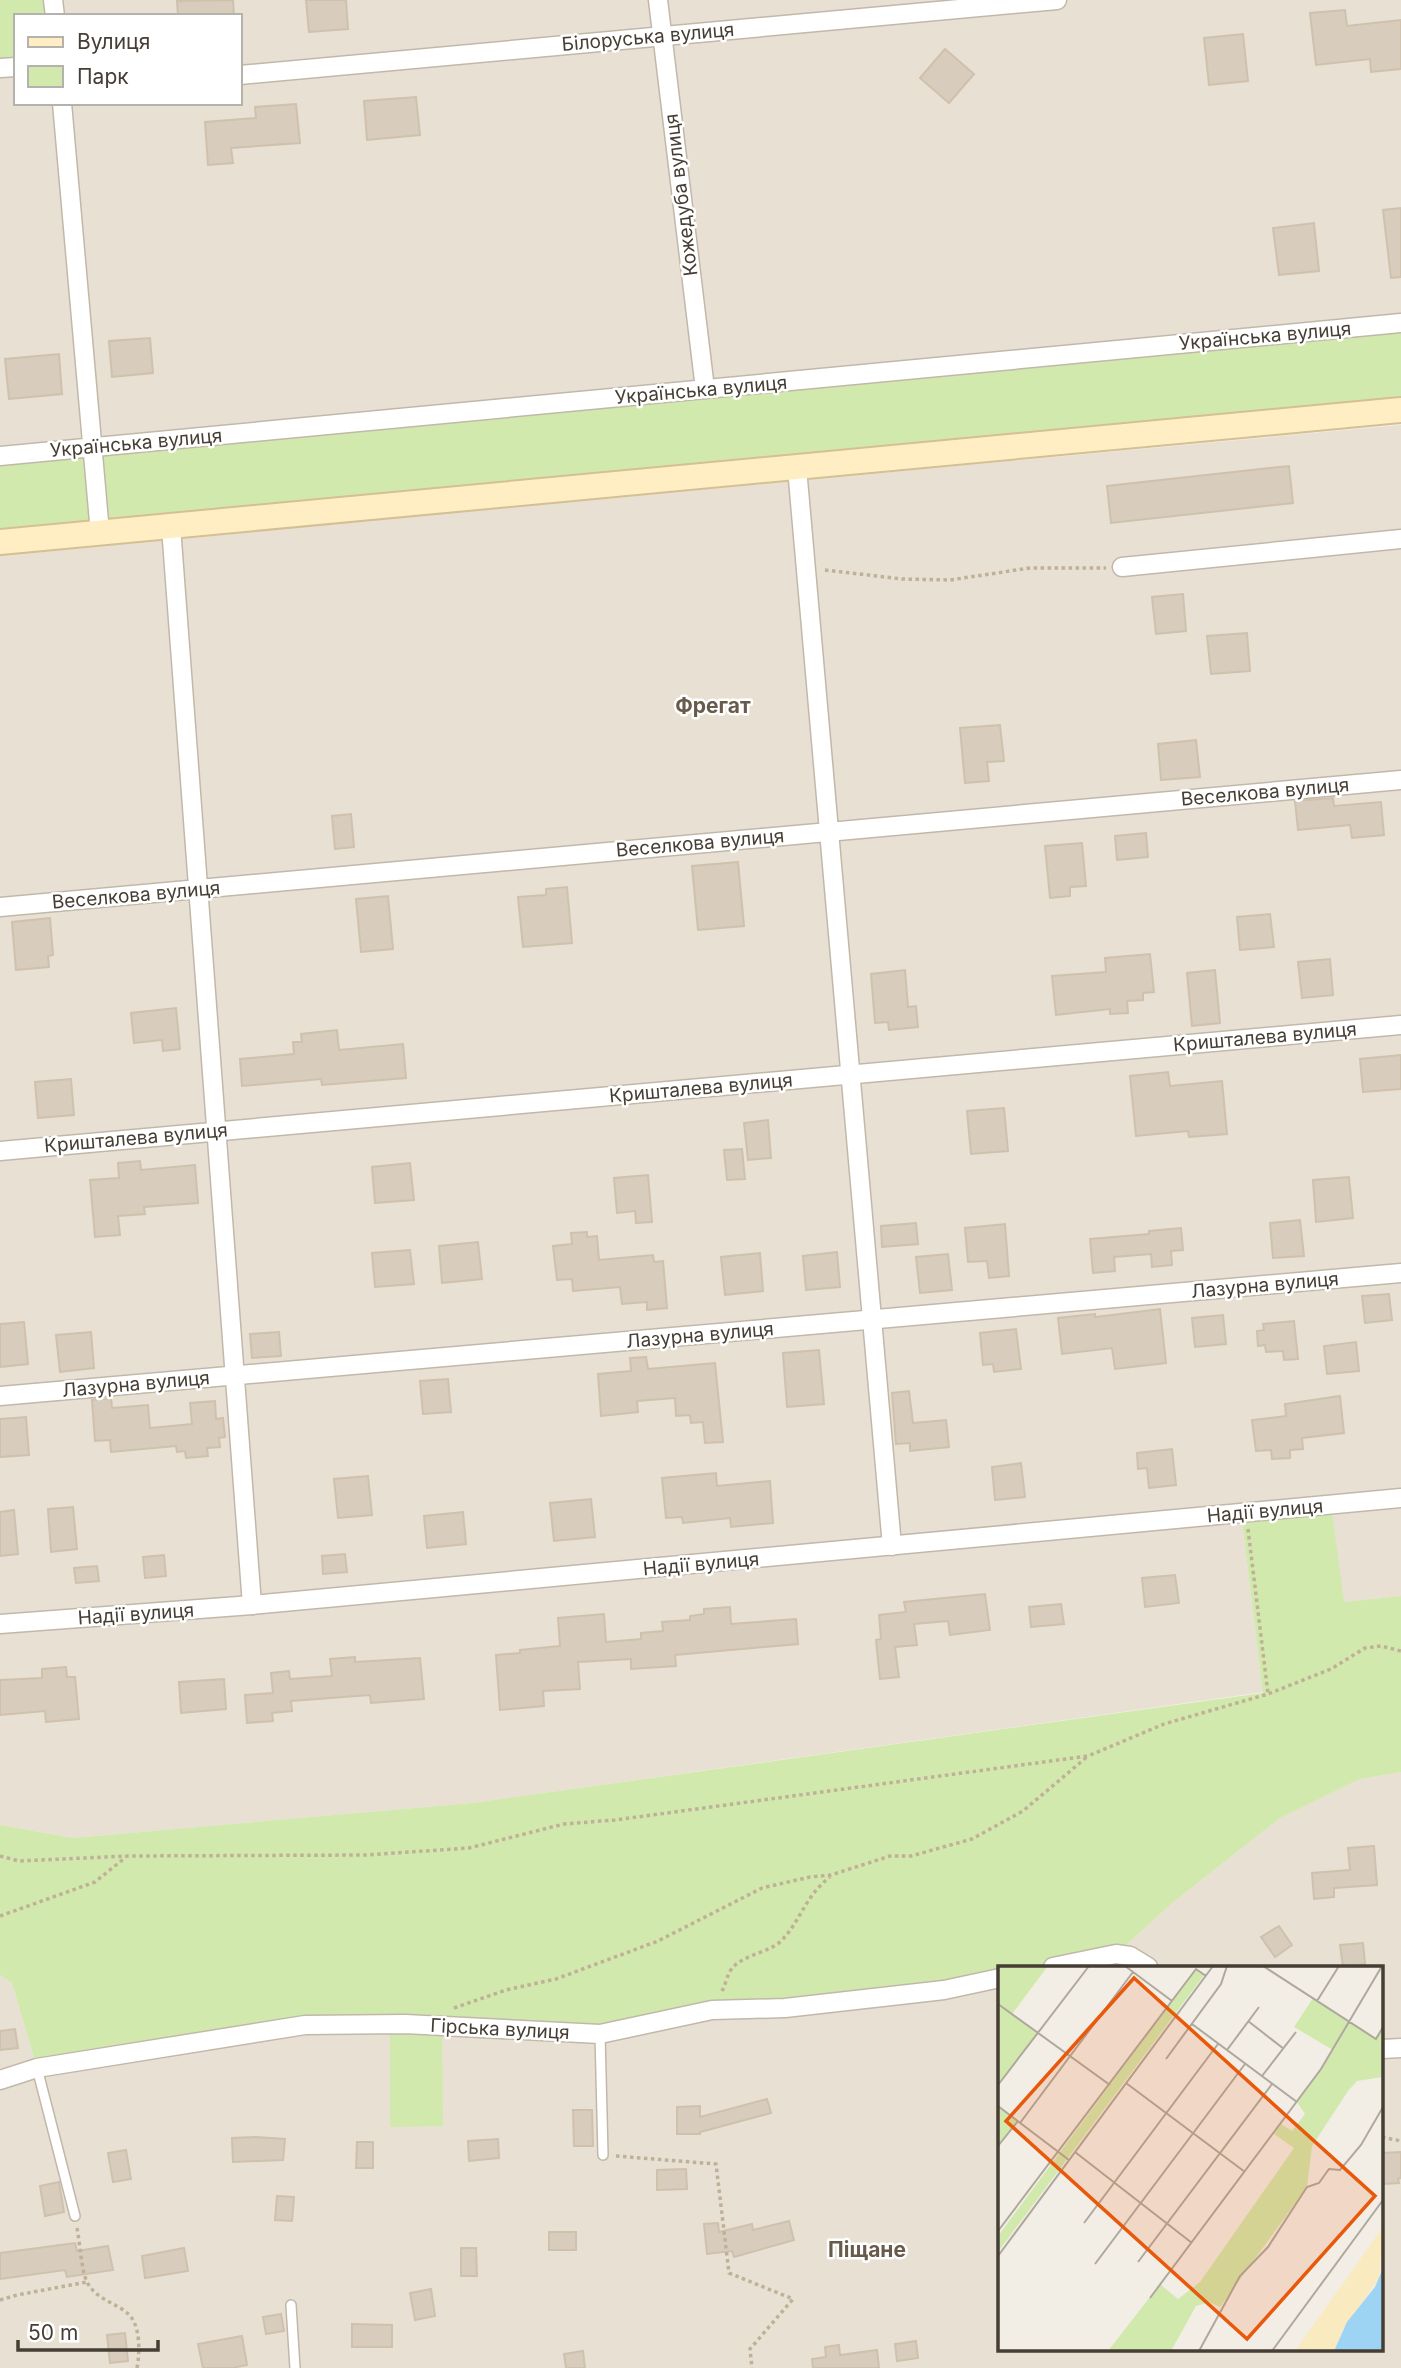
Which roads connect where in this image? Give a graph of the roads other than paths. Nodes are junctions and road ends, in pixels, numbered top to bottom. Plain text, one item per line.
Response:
1 (658, 0) edge
2 (1057, 0) edge
3 (662, 36) junction
4 (242, 75) edge
5 (62, 105) edge
6 (1401, 323) edge
7 (705, 389) junction
8 (1401, 411) edge
9 (93, 447) junction
10 (0, 456) edge
11 (797, 468) junction
12 (171, 527) junction
13 (100, 533) junction
14 (1401, 539) edge
15 (0, 542) edge
16 (1122, 567) road end
17 (1401, 780) edge
18 (829, 831) junction
19 (198, 889) junction
20 (0, 907) edge
21 (1401, 1025) edge
22 (850, 1074) junction
23 (216, 1131) junction
24 (0, 1151) edge
25 (1401, 1273) edge
26 (872, 1320) junction
27 (235, 1376) junction
28 (0, 1396) edge
29 (1401, 1498) edge
30 (892, 1546) junction
31 (252, 1605) junction
32 (0, 1624) edge
33 (1058, 1966) edge
34 (1146, 1966) edge
35 (998, 1978) edge
36 (600, 2034) junction
37 (37, 2068) junction
38 (0, 2080) edge
39 (603, 2155) road end
40 (75, 2216) road end
41 (291, 2305) dead end
42 (295, 2368) edge

1 - 3 street, Кожедуба вулиця
2 - 3 street, Білоруська вулиця
3 - 4 street, Білоруська вулиця
3 - 7 street, Кожедуба вулиця
5 - 9 street
6 - 7 street, Українська вулиця
7 - 9 street, Українська вулиця
8 - 11 street
9 - 10 street, Українська вулиця
9 - 13 street
11 - 12 street
11 - 18 street
12 - 13 street
12 - 19 street
13 - 15 street
14 - 16 street
17 - 18 street, Веселкова вулиця
18 - 19 street, Веселкова вулиця
18 - 22 street
19 - 20 street, Веселкова вулиця
19 - 23 street
21 - 22 street, Кришталева вулиця
22 - 23 street, Кришталева вулиця
22 - 26 street
23 - 24 street, Кришталева вулиця
23 - 27 street
25 - 26 street, Лазурна вулиця
26 - 27 street, Лазурна вулиця
26 - 30 street
27 - 28 street, Лазурна вулиця
27 - 31 street
29 - 30 street, Надії вулиця
30 - 31 street, Надії вулиця
31 - 32 street, Надії вулиця
33 - 34 street
35 - 36 street, Гірська вулиця
36 - 37 street, Гірська вулиця
36 - 39 lane
37 - 38 street, Гірська вулиця
37 - 40 lane
41 - 42 lane

